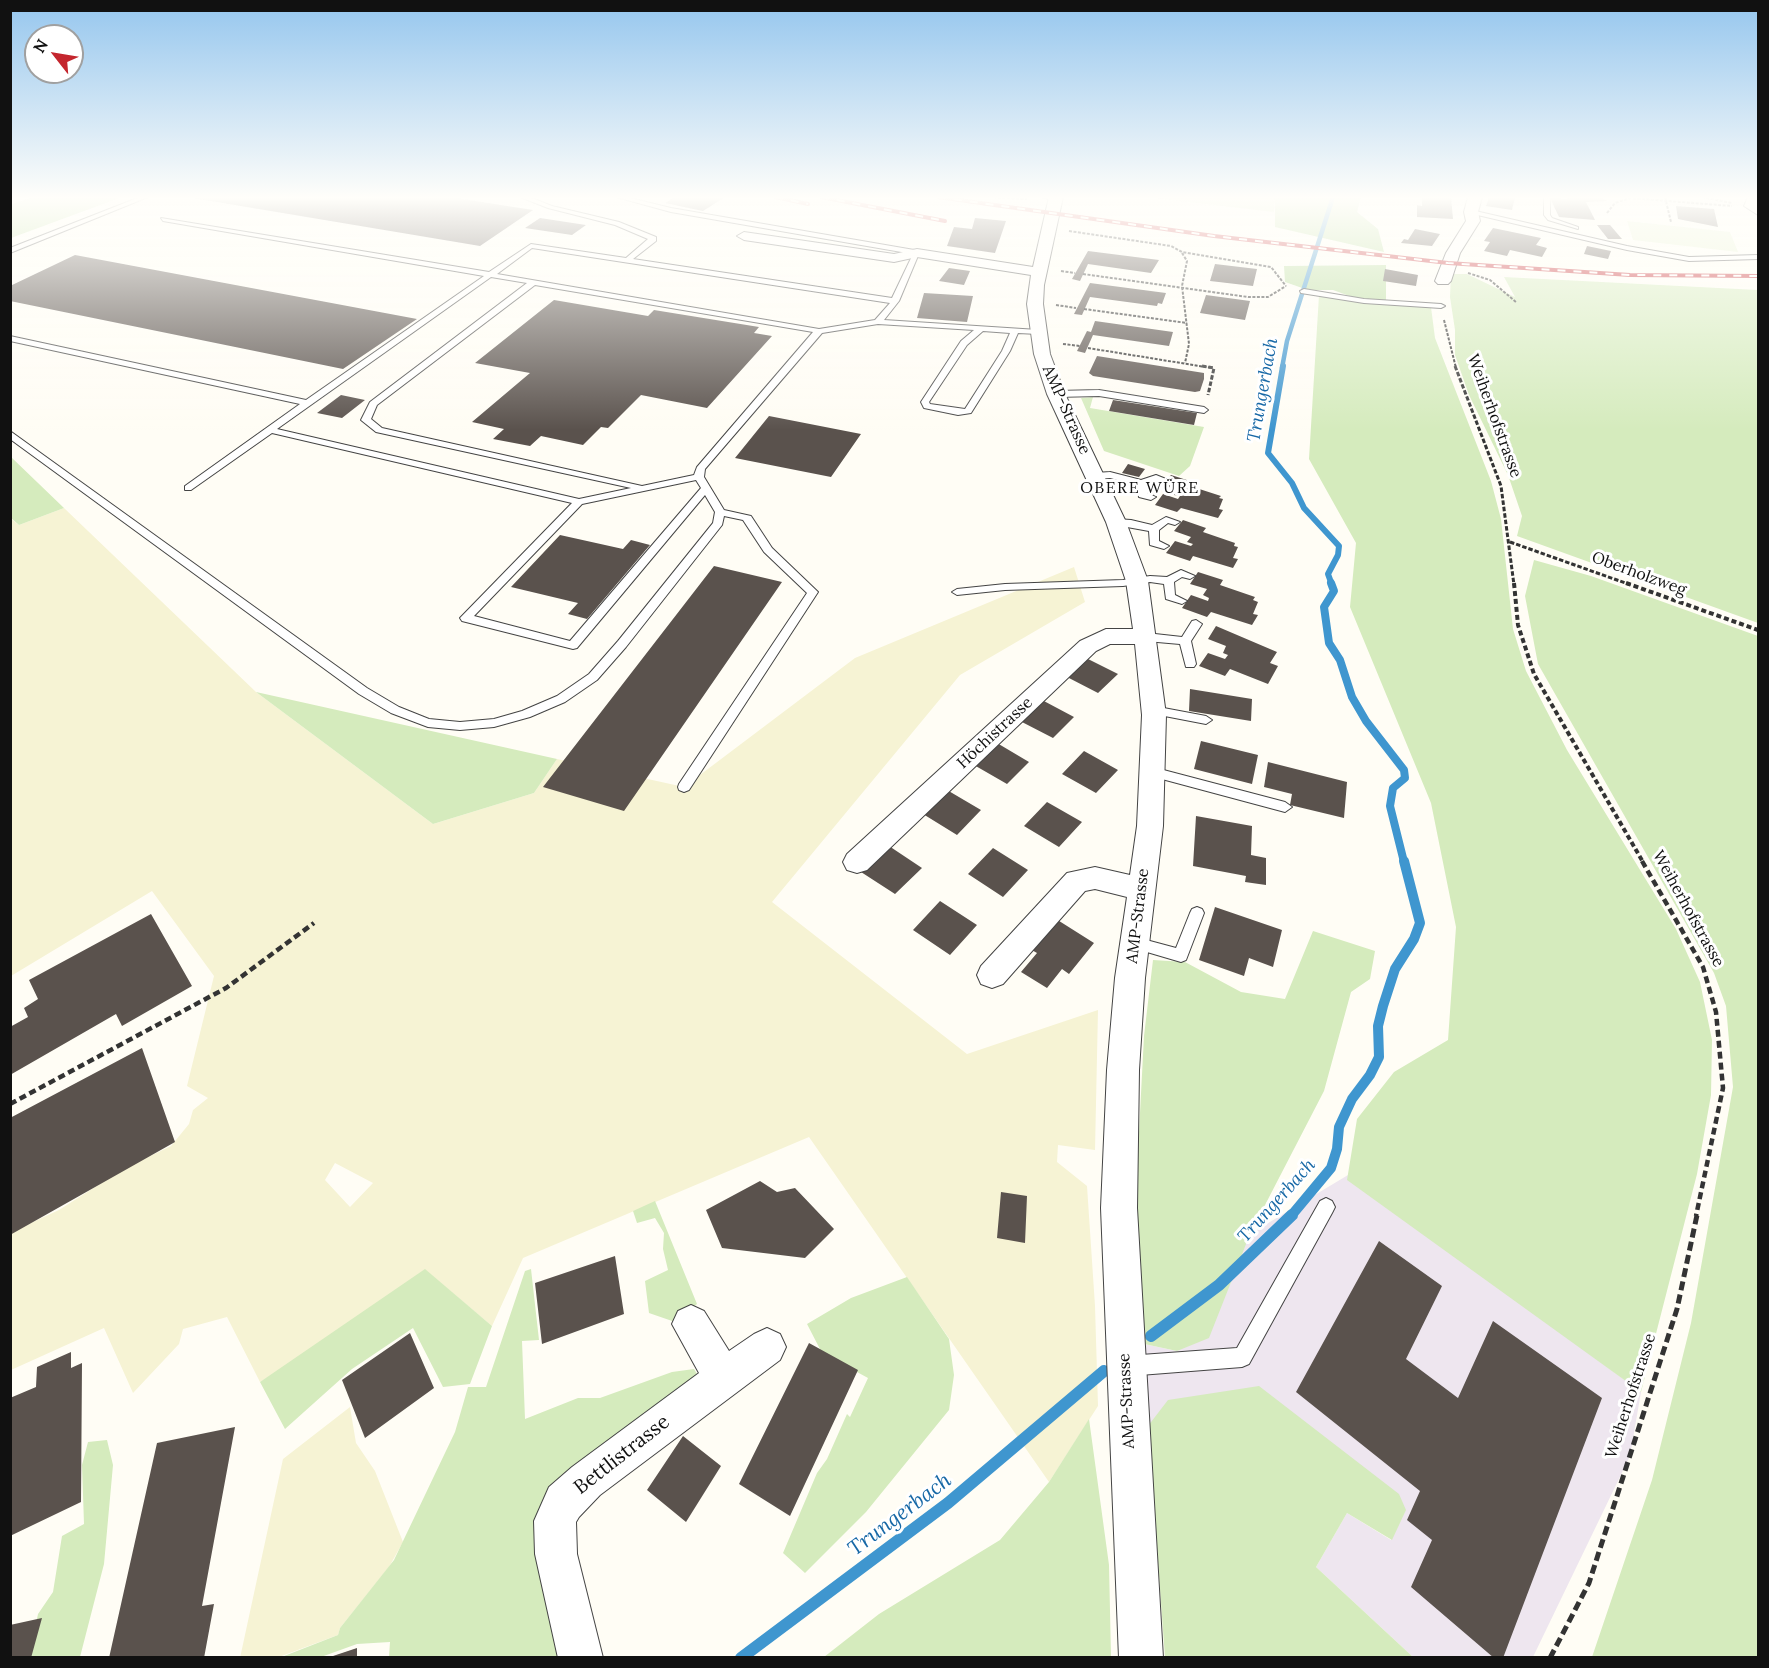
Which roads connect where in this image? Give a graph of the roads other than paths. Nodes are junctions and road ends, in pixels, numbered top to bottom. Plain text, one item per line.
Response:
1 (481, 275) edge
2 (725, 275) edge
3 (907, 275) edge
4 (1046, 275) edge
5 (488, 276) junction
6 (532, 283) junction
7 (1304, 291) dead end
8 (895, 301) junction
9 (1441, 306) road end
10 (878, 322) junction
11 (980, 329) junction
12 (819, 331) junction
13 (1038, 336) junction
14 (10, 338) edge
15 (1056, 394) junction
16 (306, 403) junction
17 (1204, 410) road end
18 (270, 430) junction
19 (10, 434) edge
20 (1096, 476) junction
21 (699, 477) junction
22 (1161, 479) dead end
23 (1142, 483) junction
24 (188, 488) dead end
25 (706, 488) junction
26 (644, 489) junction
27 (1151, 497) dead end
28 (579, 502) junction
29 (720, 512) junction
30 (1116, 522) junction
31 (1175, 522) dead end
32 (1154, 529) junction
33 (1164, 546) dead end
34 (1191, 576) dead end
35 (1137, 580) junction
36 (1169, 581) junction
37 (957, 592) dead end
38 (1182, 601) dead end
39 (1196, 624) dead end
40 (1146, 637) junction
41 (1185, 641) junction
42 (1190, 664) dead end
43 (1154, 710) junction
44 (1206, 720) dead end
45 (1152, 772) junction
46 (684, 787) dead end
47 (1285, 807) dead end
48 (857, 862) dead end
49 (1142, 889) junction
50 (1197, 914) dead end
51 (1135, 943) junction
52 (992, 975) dead end
53 (1326, 1207) dead end
54 (691, 1324) dead end
55 (767, 1347) dead end
56 (1125, 1366) junction
57 (723, 1377) junction
58 (581, 1658) edge
59 (1142, 1658) edge

1 - 5 lane
2 - 8 lane
3 - 8 lane
4 - 13 street, AMP-Strasse
5 - 6 lane
5 - 16 lane
6 - 12 lane
6 - 26 lane
7 - 9 lane
8 - 10 lane
10 - 11 lane
10 - 12 lane
11 - 13 lane
11 - 13 lane
12 - 21 lane
13 - 15 street, AMP-Strasse
14 - 16 lane
15 - 17 lane
15 - 20 street, AMP-Strasse
16 - 18 lane
18 - 24 lane
18 - 28 lane
19 - 29 lane
20 - 23 lane
20 - 30 street, AMP-Strasse
21 - 25 lane
21 - 26 lane
22 - 23 lane
23 - 27 lane
25 - 28 lane
25 - 29 lane
26 - 28 lane
29 - 46 lane
30 - 32 lane
30 - 35 street, AMP-Strasse
31 - 32 lane
32 - 33 lane
34 - 36 lane
35 - 36 lane
35 - 37 lane
35 - 40 street, AMP-Strasse
36 - 38 lane
39 - 41 lane
40 - 41 lane
40 - 43 street, AMP-Strasse
40 - 48 street, Höchistrasse
41 - 42 lane
43 - 44 lane
43 - 45 street, AMP-Strasse
45 - 47 lane
45 - 49 street, AMP-Strasse
49 - 51 street, AMP-Strasse
49 - 52 street
50 - 51 lane
51 - 56 street, AMP-Strasse
53 - 56 lane
54 - 57 street
55 - 57 street, Bettlistrasse
56 - 59 street, AMP-Strasse
57 - 58 street, Bettlistrasse

